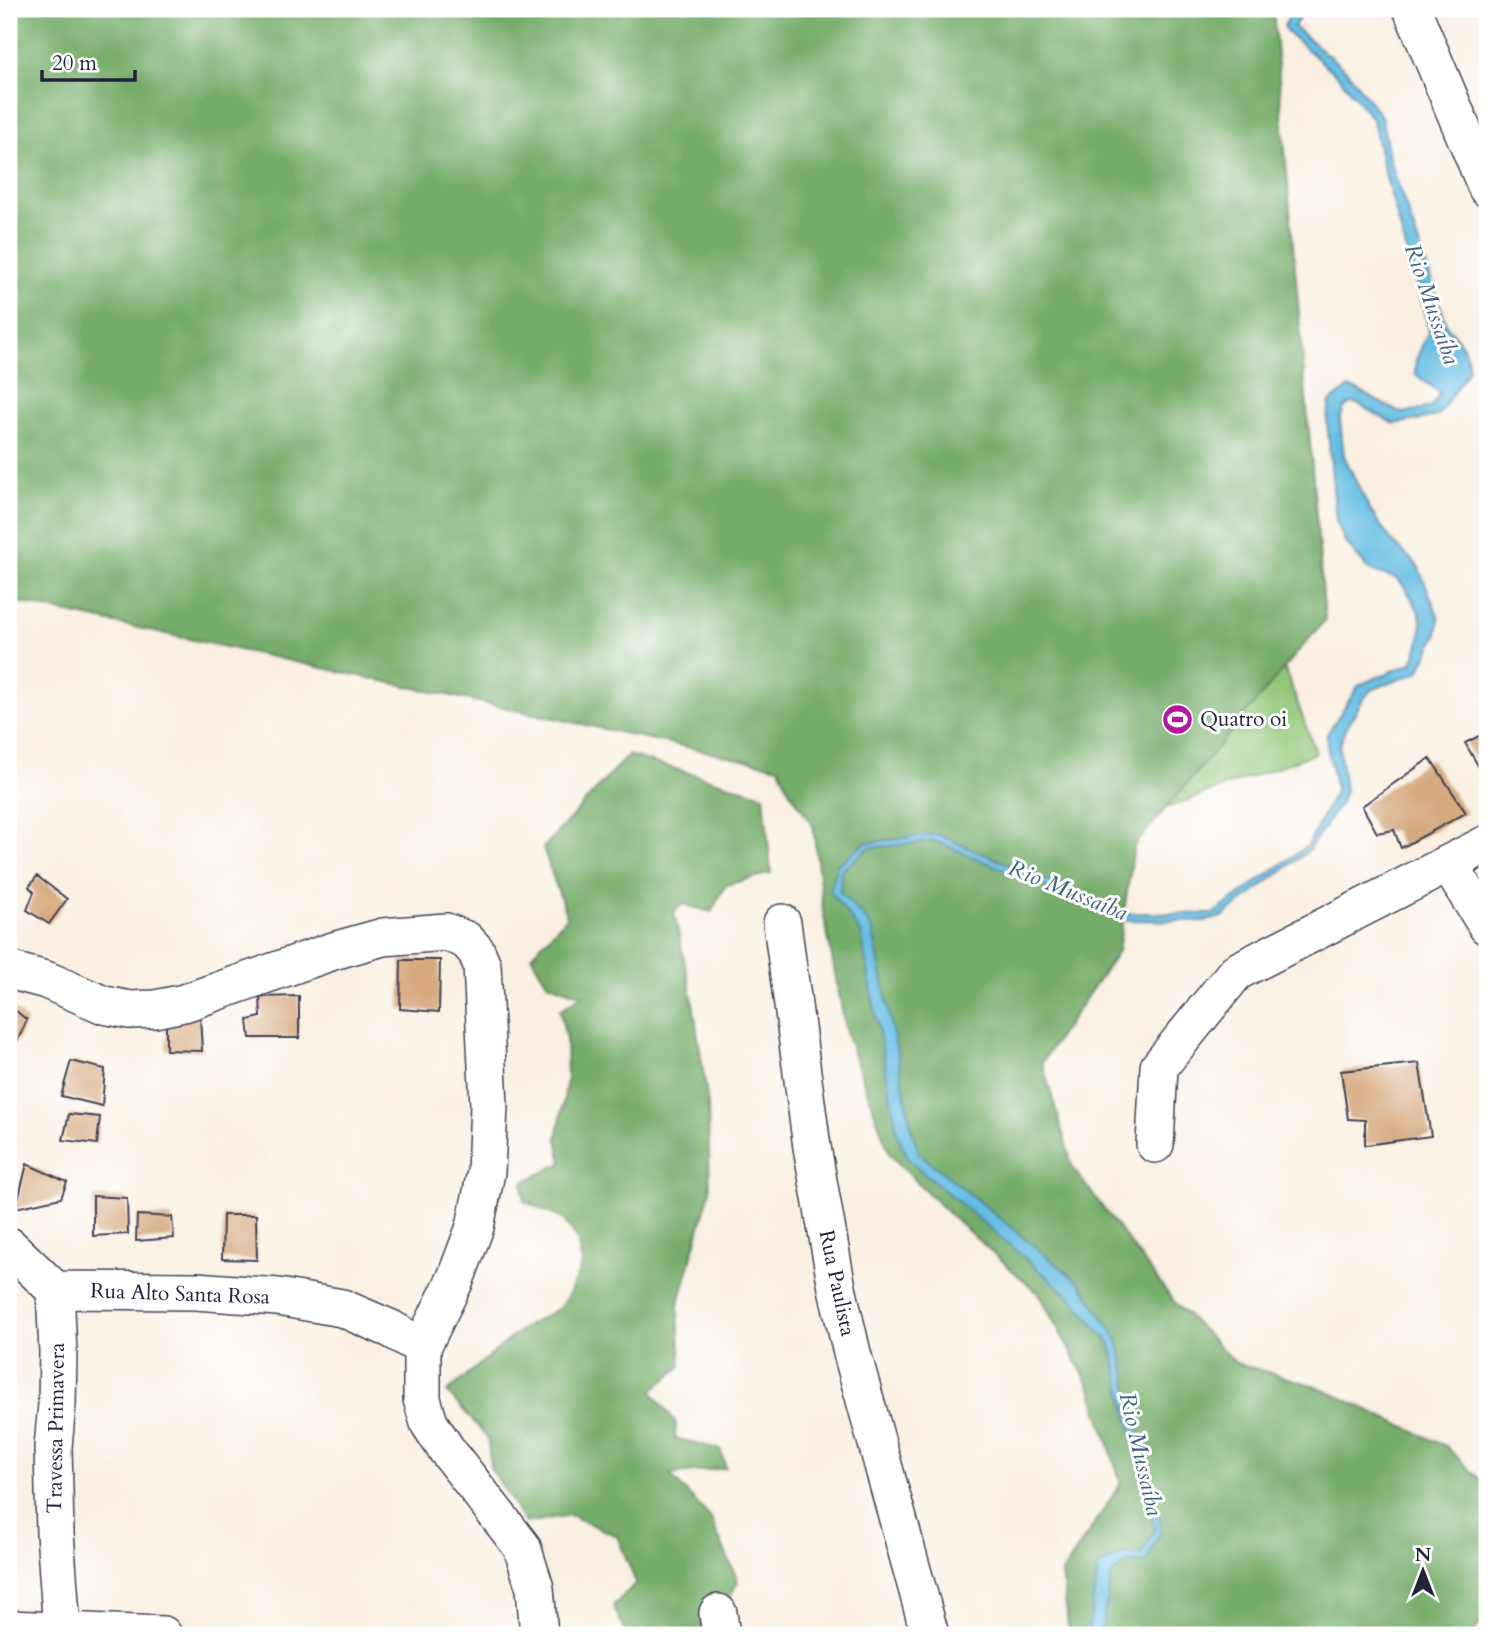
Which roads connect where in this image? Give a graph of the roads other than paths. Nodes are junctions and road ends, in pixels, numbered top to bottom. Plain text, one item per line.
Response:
1 (1412, 9) edge
2 (1487, 188) edge
3 (1487, 844) edge
4 (1449, 865) junction
5 (782, 923) dead end
6 (1487, 926) edge
7 (9, 970) edge
8 (1155, 1144) dead end
9 (9, 1246) edge
10 (55, 1290) junction
11 (422, 1347) junction
12 (9, 1629) edge
13 (62, 1630) junction
14 (113, 1634) edge
15 (163, 1635) edge
16 (539, 1635) edge
17 (930, 1635) edge

1 - 2 street
3 - 4 street
4 - 6 street
4 - 8 street
5 - 17 street, Rua Paulista
7 - 11 street
9 - 10 street
10 - 11 street, Rua Alto Santa Rosa
10 - 13 street, Travessa Primavera
11 - 16 street
12 - 13 street
13 - 14 street
14 - 15 street

